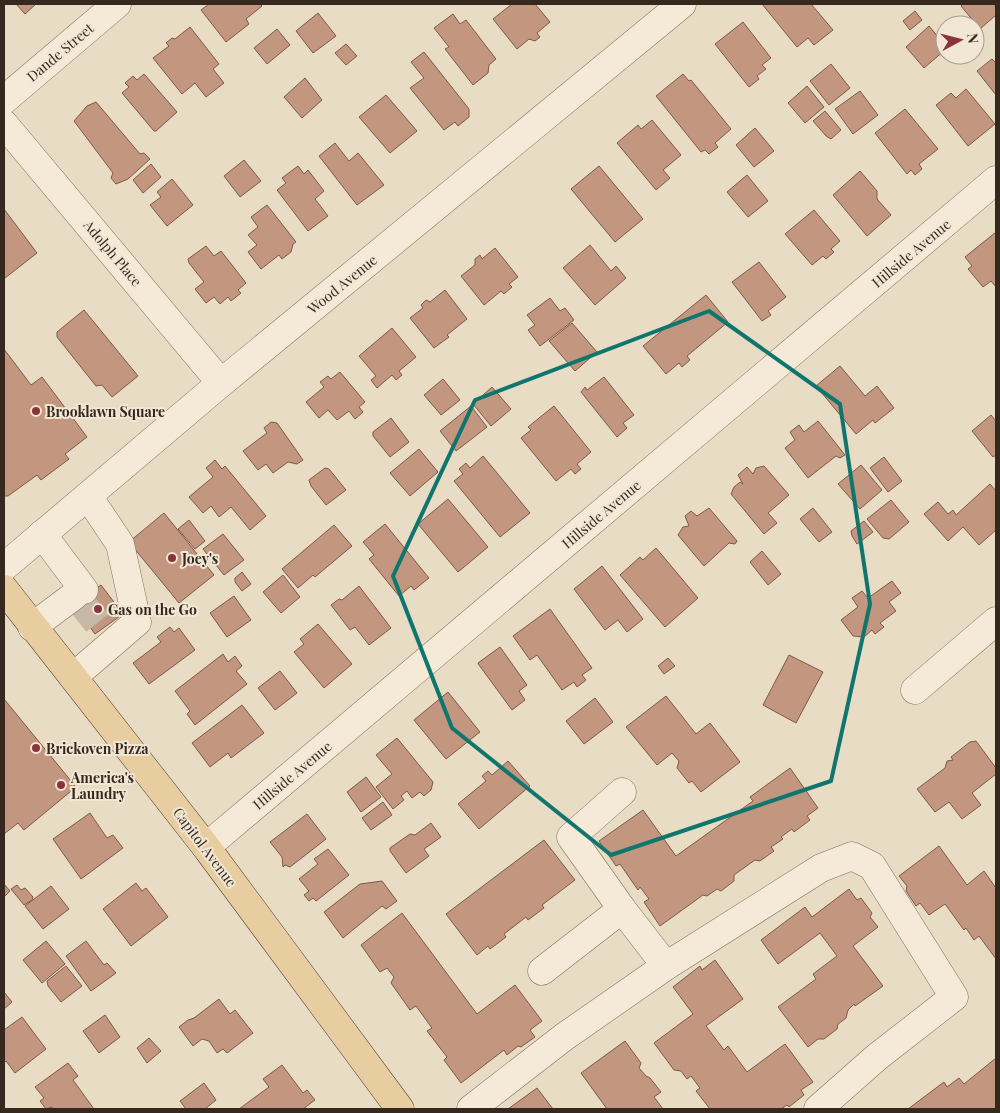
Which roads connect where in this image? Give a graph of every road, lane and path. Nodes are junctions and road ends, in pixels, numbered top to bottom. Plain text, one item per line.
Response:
1 (117, 4) edge
2 (682, 4) edge
3 (4, 100) edge
4 (4, 124) edge
5 (996, 180) edge
6 (221, 383) junction
7 (88, 496) junction
8 (42, 534) junction
9 (4, 567) edge
10 (124, 567) junction
11 (4, 589) edge
12 (79, 595) junction
13 (996, 621) edge
14 (32, 626) junction
15 (73, 677) junction
16 (915, 690) dead end
17 (622, 792) dead end
18 (206, 847) junction
19 (622, 909) junction
20 (666, 966) junction
21 (542, 971) dead end
22 (400, 1109) edge
23 (471, 1109) edge
24 (818, 1109) edge

1 - 3 street, Dande Street
2 - 6 street, Wood Avenue
4 - 6 street, Adolph Place
5 - 18 street, Hillside Avenue
6 - 7 street, Wood Avenue
7 - 8 street, Wood Avenue
7 - 10 street
8 - 9 street, Wood Avenue
8 - 12 street
10 - 12 street
10 - 15 street
11 - 14 main road, Capitol Avenue
12 - 14 street
13 - 16 street
14 - 15 main road, Capitol Avenue
15 - 18 main road, Capitol Avenue
17 - 19 street
18 - 22 main road, Capitol Avenue
19 - 20 street
19 - 21 street
20 - 23 street
20 - 24 street

